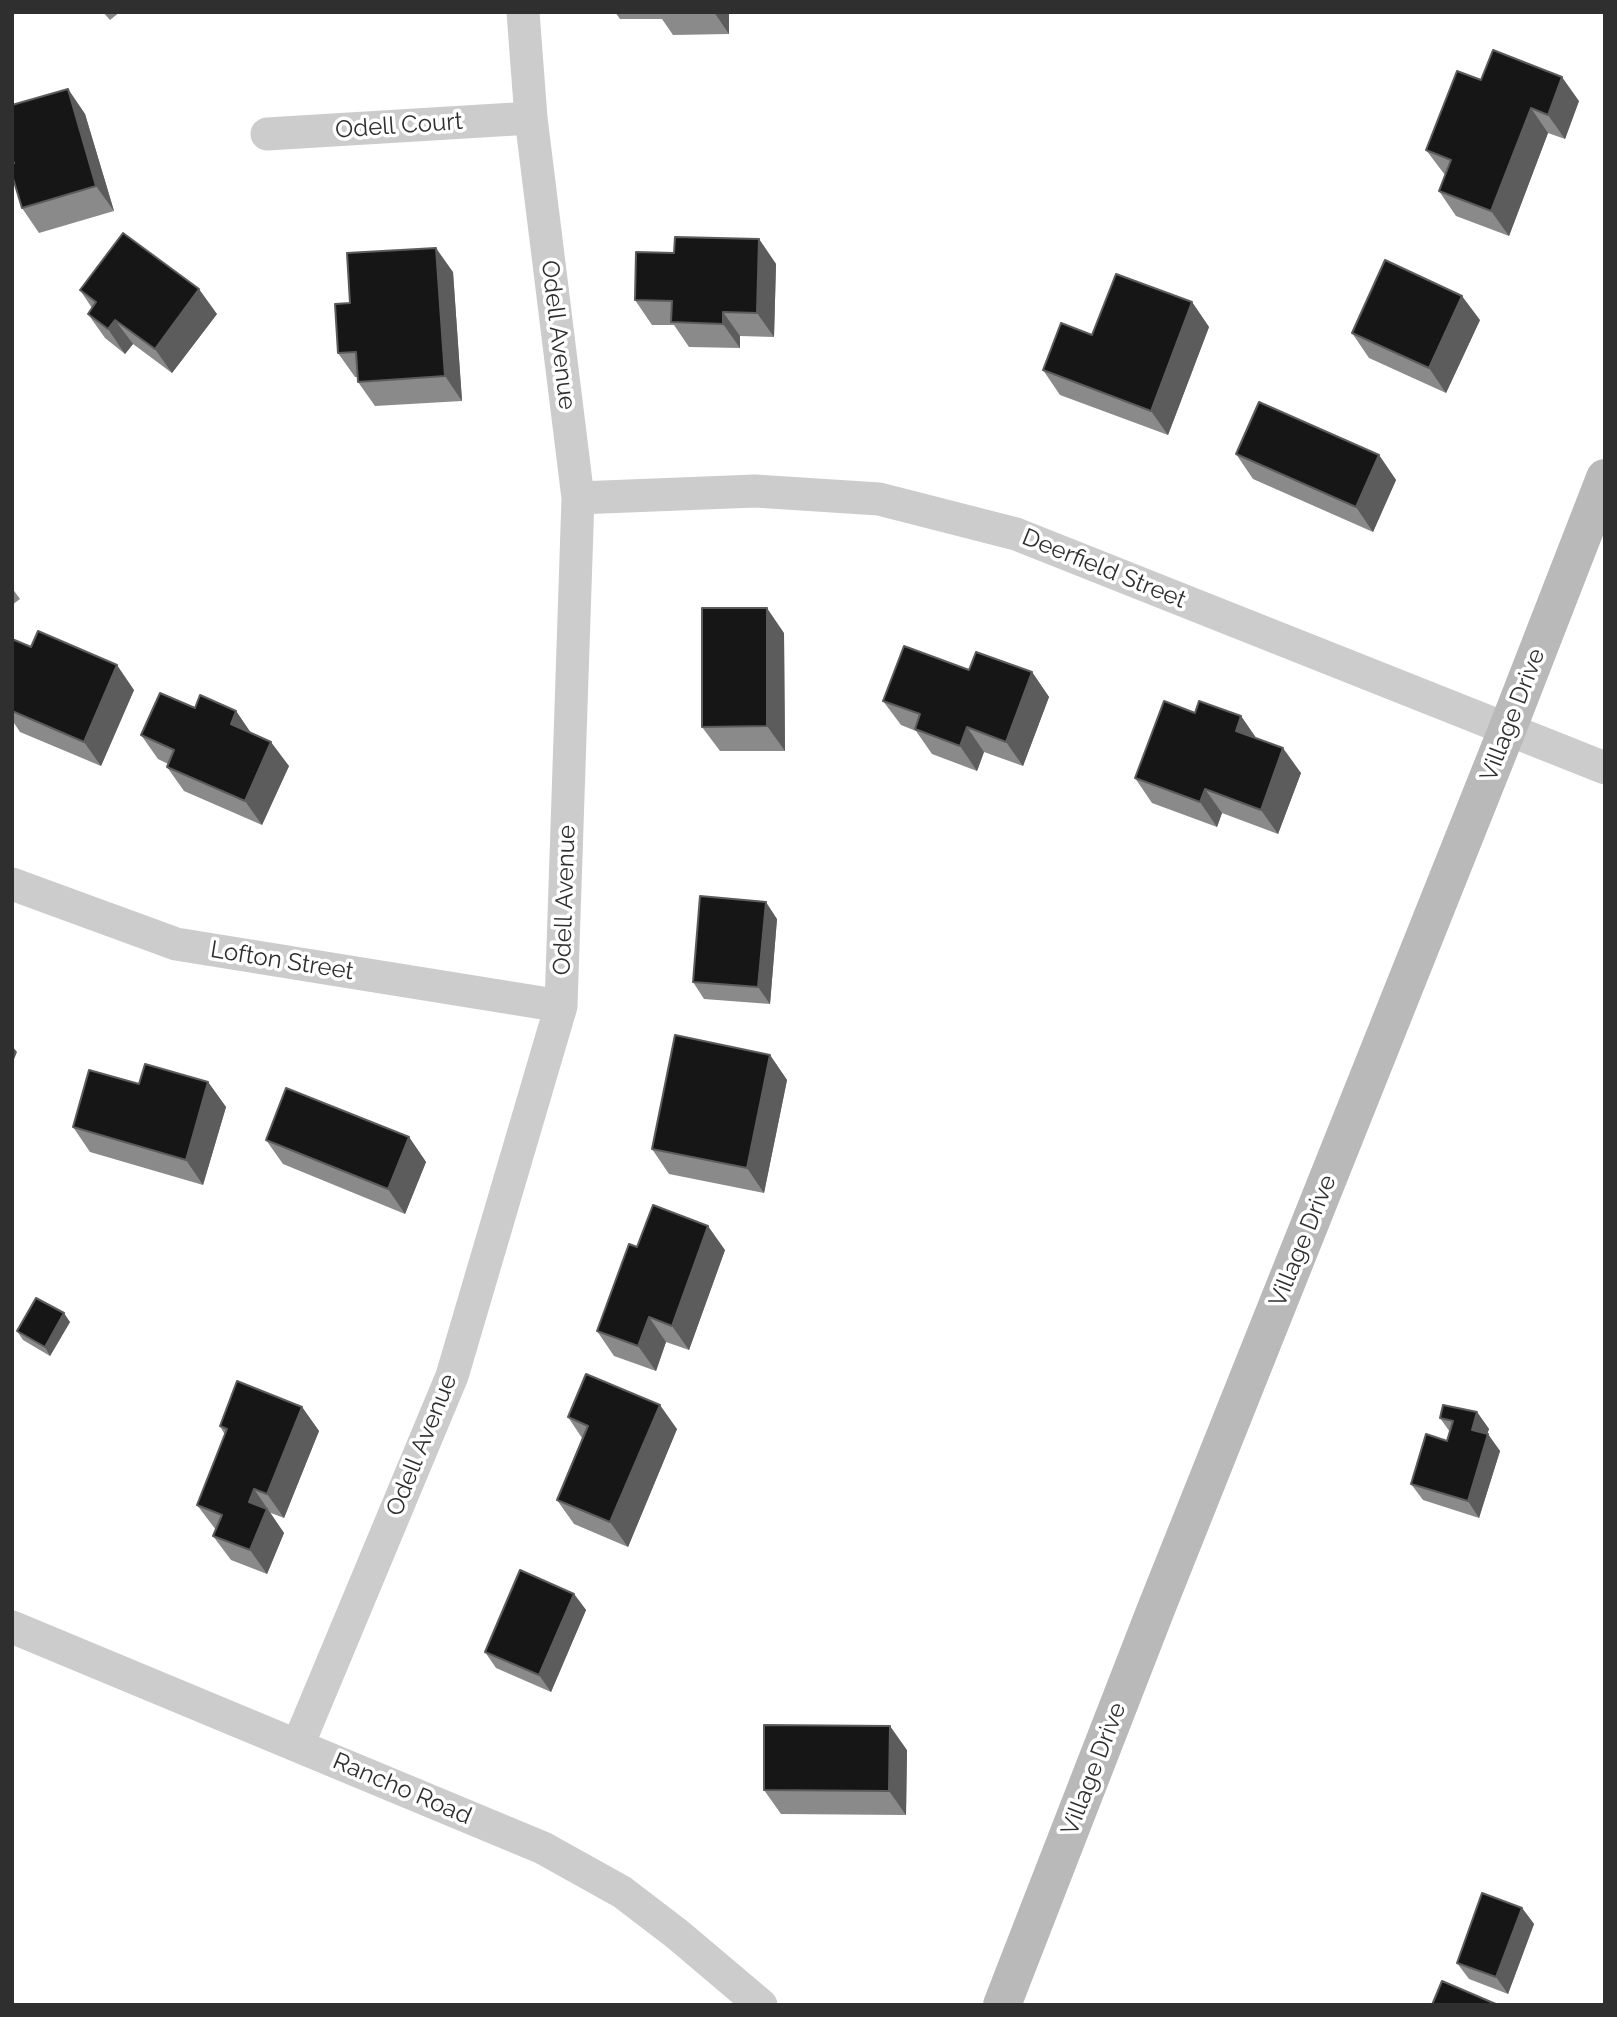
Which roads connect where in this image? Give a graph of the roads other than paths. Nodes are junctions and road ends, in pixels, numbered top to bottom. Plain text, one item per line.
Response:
1 (523, 12) edge
2 (531, 118) junction
3 (267, 134) dead end
4 (1605, 478) edge
5 (578, 498) junction
6 (1507, 730) junction
7 (1605, 768) edge
8 (12, 884) edge
9 (561, 1006) junction
10 (12, 1627) edge
11 (298, 1745) junction
12 (761, 2005) edge
13 (1002, 2005) edge

1 - 2 street, Odell Avenue
2 - 3 street, Odell Court
2 - 5 street, Odell Avenue
4 - 6 main road, Village Drive
5 - 6 street, Deerfield Street
5 - 9 street, Odell Avenue
6 - 7 street, Deerfield Street
6 - 13 main road, Village Drive
8 - 9 street, Lofton Street
9 - 11 street, Odell Avenue
10 - 11 street, Rancho Road
11 - 12 street, Rancho Road

